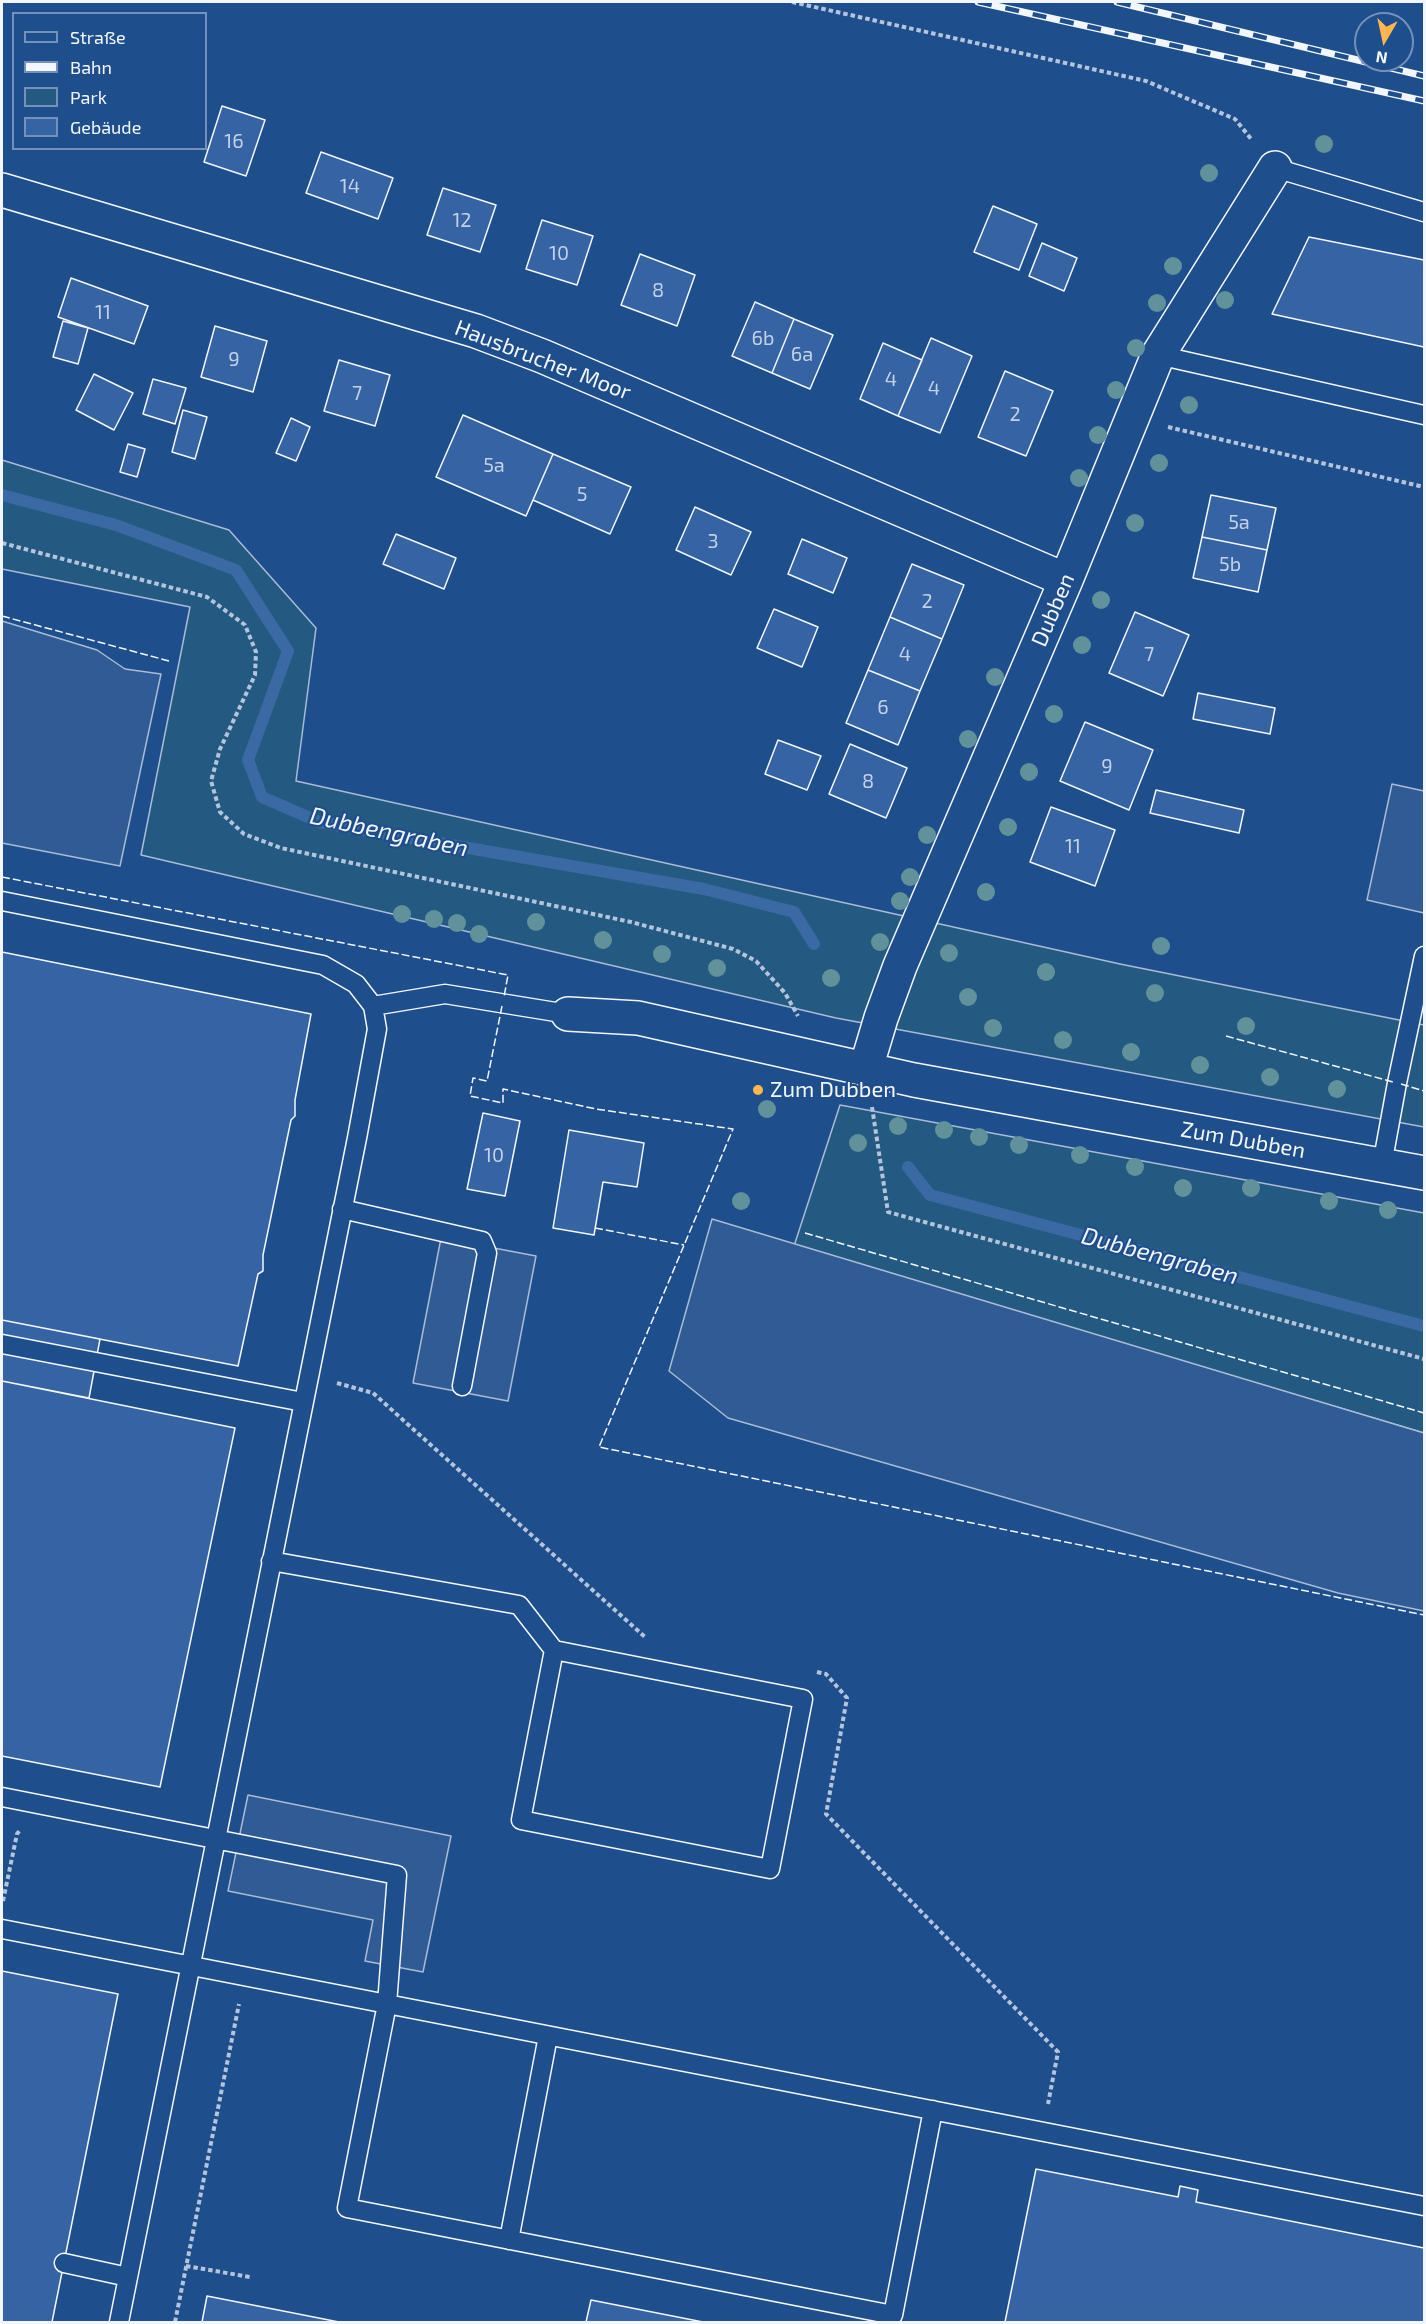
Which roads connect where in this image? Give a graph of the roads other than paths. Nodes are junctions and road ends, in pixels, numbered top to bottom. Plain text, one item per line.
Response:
1 (1275, 168) joint
2 (2, 190) edge
3 (1425, 212) edge
4 (1158, 354) junction
5 (1425, 415) edge
6 (1066, 580) junction
7 (2, 901) edge
8 (1425, 957) edge
9 (373, 1006) junction
10 (568, 1014) joint
11 (866, 1068) junction
12 (1382, 1165) junction
13 (1425, 1173) edge
14 (342, 1209) junction
15 (2, 1344) edge
16 (462, 1386) dead end
17 (303, 1402) junction
18 (271, 1561) junction
19 (554, 1650) junction
20 (2, 1797) edge
21 (215, 1839) junction
22 (2, 1929) edge
23 (191, 1965) junction
24 (387, 2004) junction
25 (548, 2036) junction
26 (933, 2110) junction
27 (1425, 2206) edge
28 (508, 2240) junction
29 (64, 2264) dead end
30 (128, 2277) junction
31 (119, 2322) edge

1 - 3 lane
1 - 4 street, Dubben
2 - 6 street, Hausbrucher Moor
4 - 5 lane
4 - 6 street, Dubben
6 - 11 street, Dubben
7 - 9 lane
8 - 12 lane
9 - 10 lane
9 - 14 lane
10 - 11 street, Zum Dubben
11 - 12 street, Zum Dubben
12 - 13 street, Zum Dubben
14 - 16 lane
14 - 17 lane
15 - 17 lane
17 - 18 lane
18 - 19 lane
18 - 21 lane
19 - 19 lane
20 - 21 lane
21 - 23 lane
21 - 24 lane
22 - 23 lane
23 - 24 lane
23 - 30 lane
24 - 25 lane
24 - 28 lane
25 - 26 lane
25 - 28 lane
26 - 27 lane
26 - 28 lane
29 - 30 lane
30 - 31 lane

